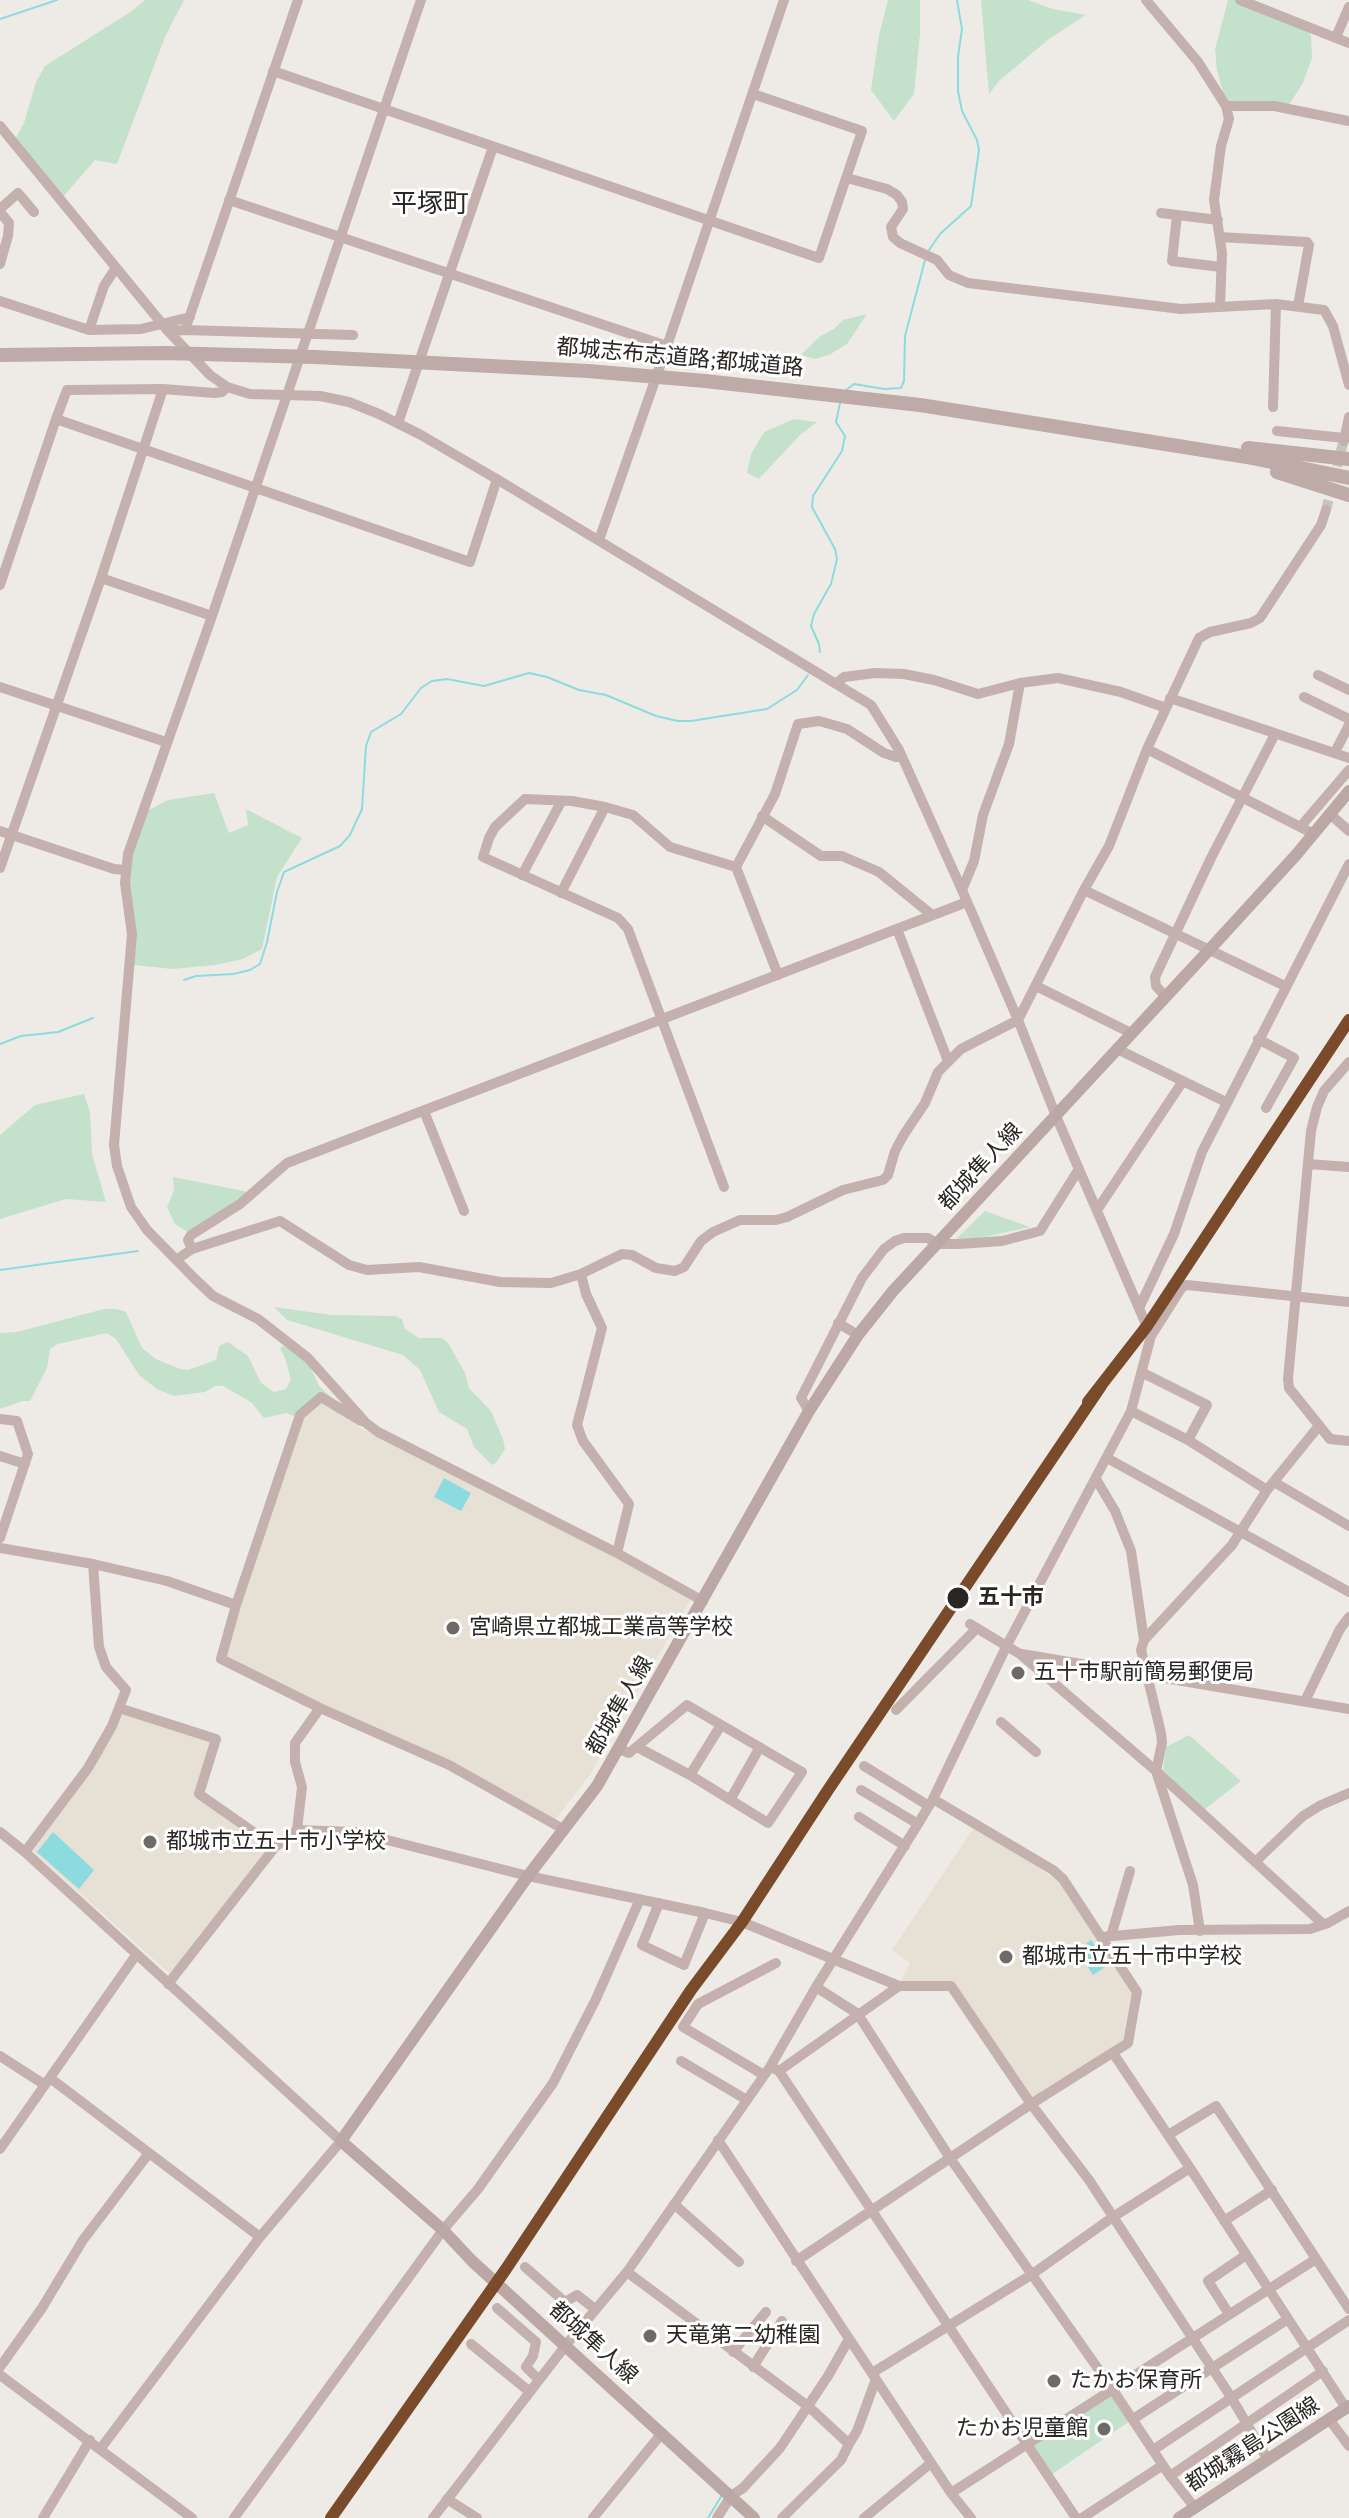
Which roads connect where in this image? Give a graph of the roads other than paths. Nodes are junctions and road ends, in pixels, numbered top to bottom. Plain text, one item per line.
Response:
1 (298, 0) edge
2 (421, 0) edge
3 (784, 0) edge
4 (1146, 0) edge
5 (1240, 0) edge
6 (1349, 7) edge
7 (1336, 37) junction
8 (1349, 43) edge
9 (273, 71) junction
10 (753, 94) junction
11 (1226, 106) junction
12 (384, 108) junction
13 (1349, 121) edge
14 (0, 126) edge
15 (493, 147) junction
16 (847, 178) junction
17 (229, 200) junction
18 (0, 210) edge
19 (34, 212) dead end
20 (1161, 213) dead end
21 (1177, 215) junction
22 (710, 220) junction
23 (1218, 220) junction
24 (341, 236) junction
25 (1220, 237) junction
26 (0, 264) edge
27 (1221, 267) junction
28 (115, 269) junction
29 (449, 274) junction
30 (0, 301) edge
31 (1276, 304) junction
32 (1220, 306) junction
33 (1298, 306) junction
34 (190, 317) junction
35 (89, 330) junction
36 (185, 330) junction
37 (168, 331) junction
38 (308, 335) junction
39 (353, 335) dead end
40 (665, 352) junction
41 (0, 355) edge
42 (1349, 385) edge
43 (227, 387) junction
44 (163, 389) junction
45 (290, 390) junction
46 (1273, 407) dead end
47 (1349, 417) edge
48 (56, 419) junction
49 (398, 423) junction
50 (1277, 431) dead end
51 (1124, 436) junction
52 (1197, 448) junction
53 (144, 450) junction
54 (1349, 459) edge
55 (1349, 478) edge
56 (497, 479) junction
57 (256, 488) junction
58 (1349, 495) edge
59 (1326, 510) tunnel mouth
60 (599, 540) junction
61 (101, 578) junction
62 (0, 585) edge
63 (212, 616) junction
64 (1318, 675) dead end
65 (1020, 683) junction
66 (836, 684) junction
67 (0, 687) edge
68 (1349, 690) edge
69 (1304, 697) dead end
70 (1168, 703) junction
71 (56, 705) junction
72 (1349, 719) edge
73 (1349, 725) edge
74 (1275, 734) junction
75 (166, 742) junction
76 (1147, 749) junction
77 (1335, 752) junction
78 (902, 757) junction
79 (1349, 758) edge
80 (1349, 770) edge
81 (1349, 791) edge
82 (1244, 797) junction
83 (561, 802) junction
84 (605, 807) junction
85 (1331, 815) junction
86 (762, 816) junction
87 (1301, 826) junction
88 (0, 831) edge
89 (1349, 831) edge
90 (1314, 834) junction
91 (12, 835) junction
92 (1349, 864) edge
93 (736, 867) junction
94 (0, 868) edge
95 (125, 870) junction
96 (522, 875) junction
97 (962, 890) junction
98 (1084, 890) junction
99 (561, 893) junction
100 (967, 902) junction
101 (932, 915) junction
102 (897, 929) junction
103 (1177, 934) junction
104 (1210, 949) junction
105 (778, 975) junction
106 (1036, 986) junction
107 (1285, 986) junction
108 (1165, 996) junction
109 (660, 1020) junction
110 (1018, 1020) junction
111 (1131, 1033) junction
112 (1258, 1039) junction
113 (1117, 1049) junction
114 (948, 1061) junction
115 (1349, 1062) edge
116 (1183, 1081) junction
117 (1226, 1102) junction
118 (1266, 1108) dead end
119 (424, 1111) junction
120 (1056, 1116) junction
121 (1308, 1164) junction
122 (1349, 1167) edge
123 (1079, 1169) junction
124 (724, 1187) dead end
125 (1097, 1210) junction
126 (464, 1211) dead end
127 (937, 1244) junction
128 (192, 1249) junction
129 (176, 1260) junction
130 (581, 1274) junction
131 (1295, 1297) junction
132 (1349, 1302) edge
133 (1140, 1306) junction
134 (838, 1323) junction
135 (858, 1335) junction
136 (1151, 1336) junction
137 (1143, 1373) junction
138 (809, 1411) junction
139 (1131, 1411) junction
140 (0, 1419) edge
141 (366, 1423) junction
142 (1318, 1427) junction
143 (1188, 1440) junction
144 (1349, 1441) edge
145 (0, 1456) edge
146 (1107, 1458) junction
147 (25, 1464) junction
148 (1096, 1479) junction
149 (1270, 1486) junction
150 (1349, 1526) edge
151 (1241, 1532) junction
152 (0, 1538) edge
153 (0, 1548) edge
154 (617, 1553) junction
155 (93, 1564) junction
156 (1349, 1592) edge
157 (703, 1601) junction
158 (236, 1605) junction
159 (1349, 1617) edge
160 (1144, 1640) junction
161 (1007, 1645) junction
162 (1020, 1654) junction
163 (1145, 1673) junction
164 (1305, 1701) junction
165 (119, 1708) junction
166 (320, 1708) junction
167 (1349, 1709) edge
168 (896, 1710) dead end
169 (1001, 1722) dead end
170 (721, 1725) junction
171 (637, 1747) junction
172 (760, 1747) junction
173 (619, 1749) junction
174 (1036, 1752) dead end
175 (864, 1766) dead end
176 (1156, 1771) junction
177 (690, 1775) junction
178 (861, 1790) dead end
179 (1349, 1793) edge
180 (730, 1800) junction
181 (931, 1803) junction
182 (859, 1817) dead end
183 (918, 1824) junction
184 (563, 1829) junction
185 (297, 1830) junction
186 (0, 1832) edge
187 (905, 1846) junction
188 (275, 1847) junction
189 (25, 1852) junction
190 (1255, 1862) junction
191 (1130, 1871) dead end
192 (528, 1876) junction
193 (640, 1899) junction
194 (659, 1903) junction
195 (1349, 1911) edge
196 (705, 1913) junction
197 (1323, 1924) junction
198 (1200, 1931) junction
199 (1106, 1936) junction
200 (136, 1955) junction
201 (835, 1959) junction
202 (776, 1963) dead end
203 (168, 1984) junction
204 (899, 1986) junction
205 (816, 1987) junction
206 (859, 2016) junction
207 (1113, 2053) junction
208 (0, 2056) edge
209 (681, 2061) dead end
210 (771, 2071) junction
211 (48, 2081) junction
212 (747, 2100) junction
213 (1031, 2104) junction
214 (1168, 2135) junction
215 (718, 2140) junction
216 (341, 2141) junction
217 (0, 2149) edge
218 (149, 2153) junction
219 (950, 2158) junction
220 (1190, 2168) junction
221 (1272, 2190) junction
222 (674, 2204) junction
223 (872, 2212) junction
224 (1113, 2217) junction
225 (1224, 2221) junction
226 (443, 2230) junction
227 (260, 2237) junction
228 (1246, 2255) junction
229 (1316, 2259) junction
230 (796, 2261) junction
231 (739, 2262) dead end
232 (525, 2267) dead end
233 (627, 2272) junction
234 (1031, 2275) junction
235 (1269, 2289) junction
236 (497, 2308) dead end
237 (595, 2309) junction
238 (1349, 2309) edge
239 (766, 2312) dead end
240 (1229, 2314) junction
241 (1288, 2319) junction
242 (1349, 2320) edge
243 (782, 2321) dead end
244 (948, 2326) junction
245 (1193, 2338) junction
246 (849, 2339) junction
247 (471, 2344) dead end
248 (566, 2345) junction
249 (1307, 2347) junction
250 (733, 2352) junction
251 (0, 2367) edge
252 (753, 2367) junction
253 (1213, 2369) junction
254 (1323, 2371) junction
255 (0, 2375) edge
256 (874, 2376) junction
257 (539, 2380) junction
258 (1113, 2390) junction
259 (530, 2392) junction
260 (1231, 2397) junction
261 (809, 2407) junction
262 (1347, 2407) edge
263 (1133, 2419) junction
264 (1329, 2419) junction
265 (1247, 2423) junction
266 (662, 2433) junction
267 (90, 2440) junction
268 (849, 2444) junction
269 (1027, 2445) junction
270 (1349, 2446) edge
271 (101, 2448) junction
272 (1153, 2450) junction
273 (1268, 2460) junction
274 (931, 2463) junction
275 (1163, 2465) junction
276 (1170, 2476) junction
277 (951, 2493) junction
278 (731, 2496) junction
279 (447, 2499) junction
280 (1195, 2508) junction
281 (43, 2518) edge
282 (192, 2518) edge
283 (234, 2518) edge
284 (433, 2518) edge
285 (477, 2518) edge
286 (593, 2518) edge
287 (717, 2518) edge
288 (754, 2518) edge
289 (782, 2518) edge
290 (864, 2518) edge
291 (971, 2518) edge
292 (1076, 2518) edge
293 (1082, 2518) edge
294 (1179, 2518) edge

1 - 9 street
2 - 12 street
3 - 10 street
4 - 11 street
5 - 7 street
6 - 7 street
7 - 8 street
9 - 12 street
9 - 17 street
10 - 16 street
10 - 22 street
11 - 13 street
11 - 23 street
12 - 15 street
12 - 24 street
14 - 28 street
15 - 22 street
15 - 29 street
16 - 22 street
16 - 32 street
17 - 24 street
17 - 34 street
18 - 19 street
18 - 26 street
20 - 21 street
21 - 23 street
21 - 27 street
22 - 40 street
23 - 25 street
24 - 29 street
24 - 38 street
25 - 27 street
25 - 33 street
27 - 32 street
28 - 35 street
28 - 37 street
29 - 40 street
29 - 49 street
30 - 35 street
31 - 32 street
31 - 33 street
31 - 46 street
33 - 42 street
34 - 36 street
34 - 37 street
35 - 37 street
36 - 37 street
36 - 38 street
37 - 43 street
38 - 39 street
38 - 45 street
40 - 60 street
41 - 51 highway, 都城志布志道路;都城道路
43 - 44 street
43 - 45 street
44 - 48 street
44 - 53 street
45 - 49 street
45 - 57 street
47 - 50 street
48 - 53 street
48 - 62 street
49 - 56 street
51 - 52 highway, 都城志布志道路;都城道路
51 - 54 highway
52 - 55 highway, 都城志布志道路;都城道路
52 - 58 highway
53 - 57 street
53 - 61 street
56 - 57 street
56 - 60 street
57 - 63 street
59 - 70 street
60 - 66 street
61 - 63 street
61 - 71 street
63 - 75 street
64 - 68 street
65 - 66 street
65 - 70 street
65 - 97 street
66 - 78 street
67 - 71 street
69 - 72 street
70 - 74 street
70 - 76 street
71 - 75 street
71 - 91 street
73 - 77 street
74 - 77 street
74 - 82 street
75 - 95 street
76 - 82 street
76 - 98 street
77 - 79 street
78 - 86 street
78 - 97 street
80 - 87 street
81 - 85 main road, 都城隼人線
82 - 87 street
82 - 103 street
83 - 84 street
83 - 96 street
83 - 96 street
84 - 93 street
84 - 99 street
85 - 89 street
85 - 90 main road, 都城隼人線
86 - 93 street
86 - 101 street
87 - 90 street
88 - 91 street
90 - 104 main road, 都城隼人線
91 - 94 street
91 - 95 street
92 - 107 street
93 - 105 street
95 - 129 street
96 - 99 street
97 - 100 street
98 - 103 street
98 - 106 street
99 - 109 street
100 - 101 street
100 - 110 street
101 - 102 street
102 - 105 street
102 - 114 street
103 - 104 street
103 - 108 street
104 - 107 street
104 - 108 main road, 都城隼人線
105 - 109 street
106 - 110 street
106 - 111 street
107 - 112 street
108 - 111 main road, 都城隼人線
109 - 119 street
109 - 124 street
110 - 114 street
110 - 120 street
111 - 113 main road, 都城隼人線
112 - 117 street
112 - 118 street
113 - 116 street
113 - 120 main road, 都城隼人線
114 - 130 street
115 - 121 street
116 - 117 street
116 - 125 street
117 - 133 street
119 - 126 street
119 - 128 street
120 - 123 street
120 - 127 main road, 都城隼人線
121 - 122 street
121 - 131 street
123 - 125 street
123 - 127 street
125 - 133 street
127 - 134 street
127 - 135 main road, 都城隼人線
128 - 129 street
128 - 130 street
129 - 141 street
130 - 154 street
131 - 132 street
131 - 136 street
131 - 142 street
133 - 136 street
134 - 135 street
134 - 138 street
135 - 138 main road, 都城隼人線
136 - 137 street
137 - 139 street
137 - 143 street
138 - 157 main road, 都城隼人線
139 - 143 street
139 - 146 street
140 - 147 street
141 - 154 street
141 - 158 street
142 - 144 street
142 - 149 street
143 - 149 street
145 - 147 street
146 - 148 street
146 - 151 street
147 - 152 street
148 - 160 street
148 - 161 street
149 - 150 street
149 - 151 street
151 - 156 street
151 - 160 street
153 - 155 street
154 - 157 street
155 - 158 street
155 - 165 street
157 - 173 main road, 都城隼人線
158 - 166 street
159 - 164 street
160 - 163 street
161 - 162 street
161 - 168 street
161 - 181 street
162 - 163 street
162 - 176 street
163 - 164 street
163 - 176 street
164 - 167 street
165 - 188 street
165 - 189 street
166 - 184 street
166 - 185 street
169 - 174 street
170 - 171 street
170 - 172 street
170 - 177 street
171 - 173 street
171 - 177 street
172 - 180 street
172 - 180 street
173 - 184 main road, 都城隼人線
175 - 181 street
176 - 190 street
176 - 198 street
177 - 180 street
178 - 183 street
179 - 190 street
181 - 183 street
181 - 199 street
182 - 187 street
183 - 187 street
184 - 192 main road, 都城隼人線
185 - 188 street
185 - 192 street
186 - 189 street
187 - 201 street
188 - 203 street
189 - 200 street
190 - 197 street
191 - 199 street
192 - 193 street
192 - 216 main road, 都城隼人線
193 - 194 street
193 - 226 street
194 - 196 street
194 - 196 street
195 - 197 street
196 - 201 street
197 - 198 street
198 - 199 street
199 - 207 street
200 - 203 street
200 - 211 street
201 - 204 street
201 - 205 street
202 - 210 street
203 - 216 street
204 - 206 street
204 - 213 street
205 - 206 street
205 - 210 street
206 - 210 street
206 - 219 street
207 - 213 street
207 - 214 street
208 - 211 street
209 - 212 street
210 - 212 street
210 - 223 street
211 - 217 street
211 - 218 street
212 - 215 street
213 - 219 street
213 - 224 street
214 - 220 street
214 - 221 street
215 - 222 street
215 - 230 street
216 - 226 main road, 都城隼人線
216 - 227 street
218 - 227 street
218 - 251 street
219 - 223 street
219 - 234 street
220 - 224 street
220 - 225 street
221 - 225 street
221 - 229 street
222 - 231 street
222 - 233 street
223 - 230 street
223 - 244 street
224 - 234 street
224 - 245 street
225 - 228 street
226 - 248 main road, 都城隼人線
226 - 283 street
227 - 271 street
228 - 235 street
228 - 240 street
229 - 235 street
229 - 238 street
230 - 246 street
232 - 237 street
233 - 237 street
233 - 250 street
234 - 244 street
234 - 258 street
235 - 240 street
235 - 241 street
236 - 257 street
237 - 248 street
239 - 250 street
240 - 245 street
241 - 249 street
241 - 253 street
242 - 249 street
243 - 252 street
244 - 256 street
244 - 269 street
245 - 253 street
245 - 258 street
246 - 256 street
246 - 261 street
247 - 259 street
248 - 257 street
248 - 266 main road, 都城隼人線
249 - 254 street
249 - 260 street
250 - 252 street
252 - 261 street
253 - 260 street
253 - 263 street
254 - 262 street
254 - 265 street
255 - 267 street
256 - 268 street
256 - 274 street
257 - 259 street
258 - 263 street
258 - 269 street
259 - 279 street
260 - 265 street
260 - 272 street
261 - 268 street
261 - 278 street
262 - 264 main road, 都城霧島公園線
263 - 272 street
264 - 270 street
264 - 273 main road, 都城霧島公園線
265 - 273 street
265 - 276 street
266 - 278 main road, 都城隼人線
266 - 286 street
267 - 271 street
267 - 281 street
268 - 289 street
269 - 277 street
269 - 292 street
271 - 282 street
272 - 275 street
273 - 280 main road, 都城霧島公園線
274 - 277 street
274 - 290 street
275 - 276 street
275 - 293 street
276 - 280 street
277 - 291 street
278 - 287 street
278 - 288 main road, 都城隼人線
279 - 284 street
279 - 285 street
280 - 294 main road, 都城霧島公園線

